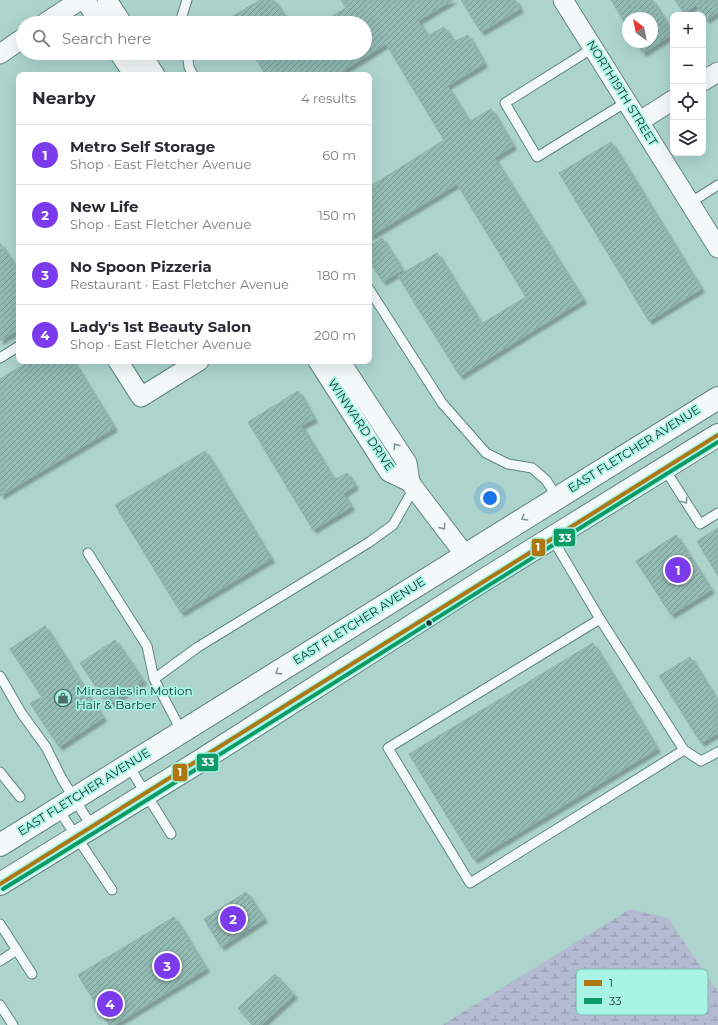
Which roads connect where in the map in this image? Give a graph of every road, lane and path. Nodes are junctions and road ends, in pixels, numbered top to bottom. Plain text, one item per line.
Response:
1 (80, 0) edge
2 (84, 0) edge
3 (106, 0) edge
4 (187, 0) edge
5 (563, 0) edge
6 (56, 16) edge
7 (95, 16) edge
8 (117, 16) edge
9 (182, 16) edge
10 (16, 43) edge
11 (594, 48) junction
12 (0, 54) edge
13 (124, 60) edge
14 (145, 60) edge
15 (188, 60) edge
16 (132, 72) edge
17 (153, 72) edge
18 (192, 72) edge
19 (718, 72) edge
20 (706, 79) edge
21 (628, 101) junction
22 (670, 102) edge
23 (640, 121) junction
24 (718, 185) edge
25 (690, 203) junction
26 (718, 248) edge
27 (372, 294) edge
28 (16, 348) edge
29 (0, 358) edge
30 (120, 364) edge
31 (193, 364) edge
32 (320, 364) edge
33 (342, 364) edge
34 (718, 398) edge
35 (718, 435) edge
36 (664, 468) junction
37 (415, 490) junction
38 (557, 497) junction
39 (718, 513) edge
40 (552, 538) junction
41 (88, 553) dead end
42 (465, 555) junction
43 (498, 571) junction
44 (600, 619) junction
45 (0, 676) edge
46 (154, 679) junction
47 (182, 732) junction
48 (684, 750) junction
49 (718, 752) edge
50 (200, 761) junction
51 (128, 765) junction
52 (0, 773) edge
53 (146, 794) junction
54 (20, 797) dead end
55 (66, 804) junction
56 (36, 822) junction
57 (84, 832) junction
58 (171, 834) dead end
59 (0, 844) edge
60 (54, 851) junction
61 (0, 884) edge
62 (112, 890) dead end
63 (0, 924) edge
64 (17, 950) junction
65 (0, 961) edge
66 (32, 974) dead end
67 (0, 1005) edge
68 (13, 1025) edge

1 - 6 street
2 - 7 street
3 - 8 street
4 - 9 lane
5 - 11 street, NORTH19TH STREET
10 - 12 street
11 - 21 street, NORTH19TH STREET
11 - 21 lane
13 - 16 street
14 - 17 street
15 - 18 lane
19 - 20 street
21 - 23 street, NORTH19TH STREET
22 - 23 street
23 - 25 street, NORTH19TH STREET
24 - 25 lane
25 - 26 street, NORTH19TH STREET
27 - 38 lane
28 - 29 lane
30 - 31 street
32 - 37 street, WINWARD DRIVE
37 -> 33 street, WINWARD DRIVE
34 - 38 main road, EAST FLETCHER AVENUE
35 - 36 main road
36 -> 39 lane
36 - 40 main road
37 -> 42 street, WINWARD DRIVE
37 - 46 lane
38 -> 42 main road, EAST FLETCHER AVENUE
40 - 43 main road
40 - 44 lane
41 - 46 lane
42 - 43 main road
42 -> 47 main road, EAST FLETCHER AVENUE
43 - 50 main road
44 - 48 lane
44 - 48 lane
45 - 55 lane
46 - 47 lane
47 - 50 main road
47 - 51 main road, EAST FLETCHER AVENUE
48 - 49 lane
50 - 53 main road
51 - 53 lane
51 - 55 main road, EAST FLETCHER AVENUE
52 - 54 lane
53 - 57 main road
53 - 58 lane
55 - 56 main road, EAST FLETCHER AVENUE
55 - 57 lane
55 - 57 lane
56 - 59 main road, EAST FLETCHER AVENUE
56 - 60 main road
57 - 60 main road
57 - 62 lane
60 - 61 main road
63 - 64 lane
64 - 65 lane
64 - 66 lane
67 - 68 lane

